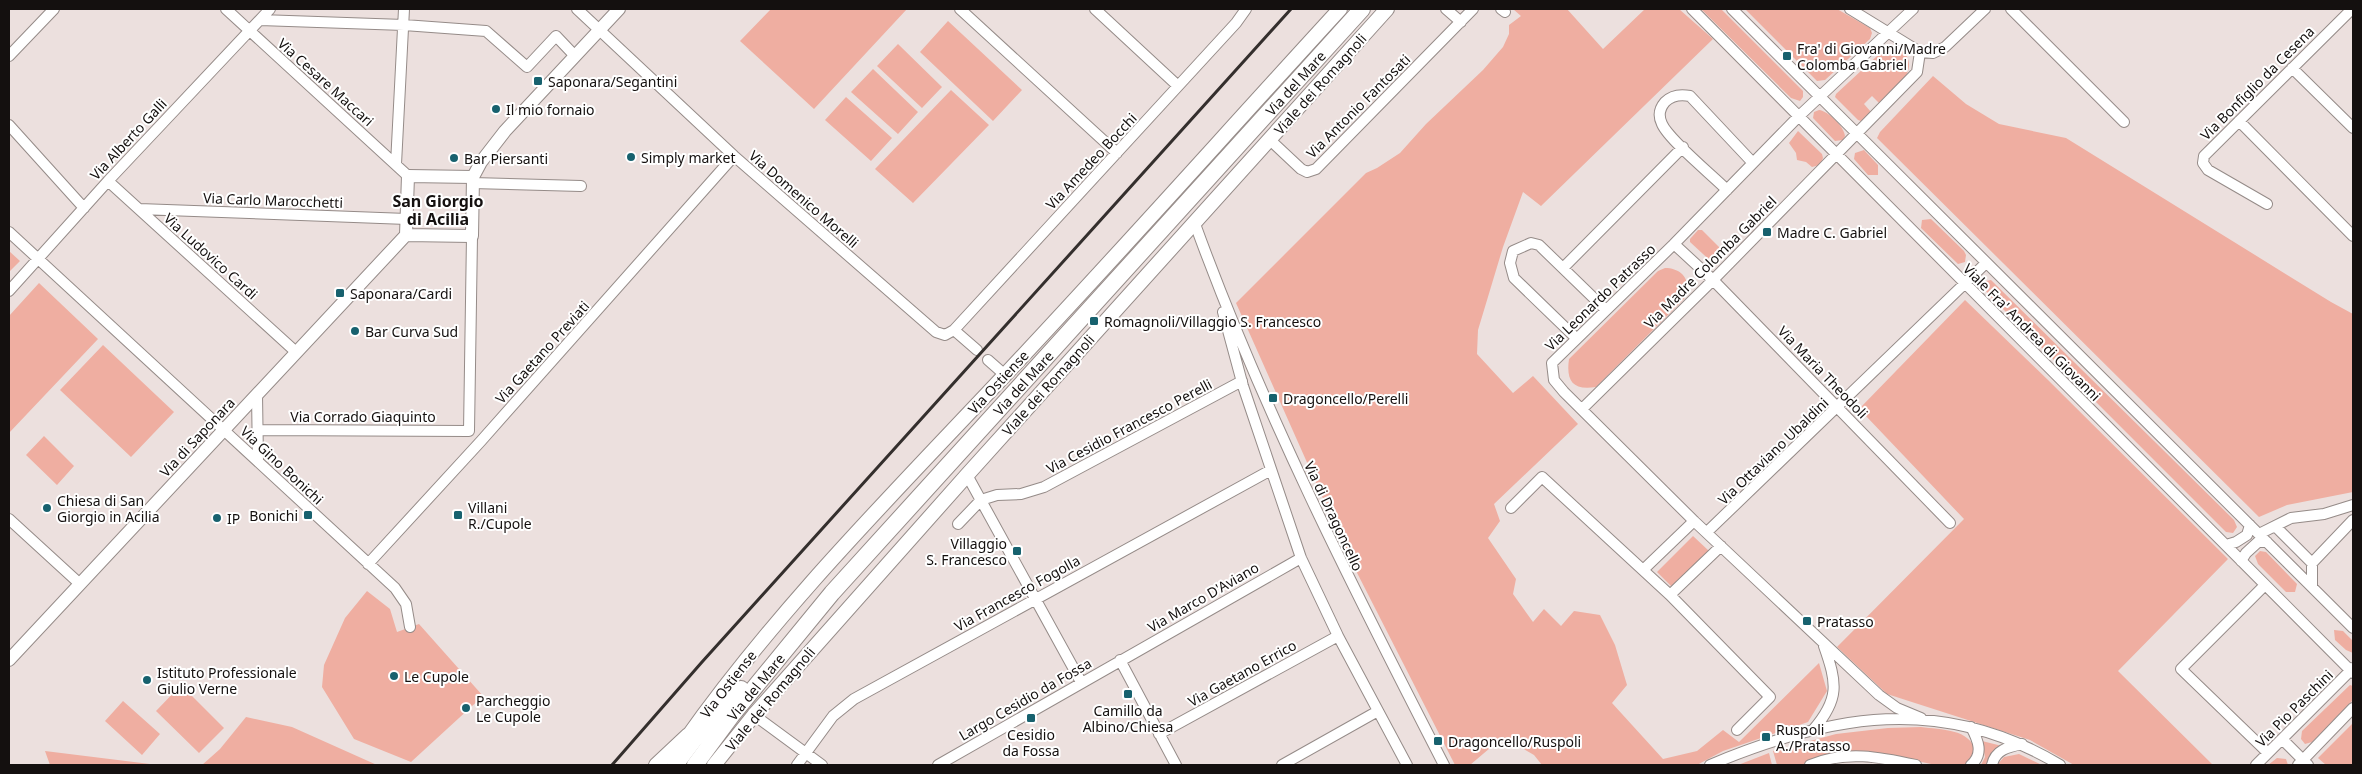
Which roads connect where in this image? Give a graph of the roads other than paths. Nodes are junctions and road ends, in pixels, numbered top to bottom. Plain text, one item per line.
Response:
1 (54, 9) edge
2 (226, 9) edge
3 (270, 9) edge
4 (404, 9) edge
5 (577, 9) edge
6 (619, 9) edge
7 (960, 9) edge
8 (1095, 9) edge
9 (1246, 9) edge
10 (1340, 9) edge
11 (1362, 9) edge
12 (1388, 9) edge
13 (1446, 9) edge
14 (1473, 9) edge
15 (1692, 9) edge
16 (1732, 9) edge
17 (1850, 9) edge
18 (1913, 9) edge
19 (1985, 9) edge
20 (2011, 9) edge
21 (2349, 12) edge
22 (260, 20) junction
23 (1461, 22) junction
24 (404, 25) junction
25 (600, 30) junction
26 (249, 31) junction
27 (1890, 32) junction
28 (1920, 52) junction
29 (9, 56) edge
30 (575, 56) junction
31 (2292, 68) junction
32 (1178, 86) junction
33 (1820, 96) junction
34 (1798, 118) junction
35 (2239, 121) junction
36 (2124, 122) dead end
37 (9, 126) edge
38 (2353, 128) edge
39 (1856, 133) junction
40 (1270, 140) junction
41 (1683, 147) junction
42 (1117, 153) junction
43 (1834, 154) junction
44 (734, 156) junction
45 (1753, 163) junction
46 (396, 164) junction
47 (408, 176) junction
48 (473, 180) junction
49 (108, 181) junction
50 (580, 186) dead end
51 (1727, 190) junction
52 (2267, 204) dead end
53 (84, 208) junction
54 (139, 209) junction
55 (407, 218) junction
56 (1195, 224) junction
57 (9, 232) edge
58 (406, 235) junction
59 (472, 236) junction
60 (2353, 236) edge
61 (1674, 244) junction
62 (38, 259) junction
63 (1986, 263) junction
64 (1562, 268) junction
65 (1212, 272) junction
66 (1714, 280) junction
67 (1964, 283) junction
68 (9, 291) edge
69 (1606, 310) junction
70 (954, 330) junction
71 (1576, 338) junction
72 (977, 350) dead end
73 (296, 352) junction
74 (988, 360) dead end
75 (1005, 375) junction
76 (1242, 381) junction
77 (257, 395) junction
78 (1839, 407) junction
79 (1583, 408) junction
80 (224, 430) junction
81 (257, 430) junction
82 (469, 431) junction
83 (481, 441) junction
84 (258, 461) junction
85 (1271, 470) junction
86 (967, 475) junction
87 (981, 500) junction
88 (2353, 505) edge
89 (1512, 508) dead end
90 (9, 519) edge
91 (2353, 520) edge
92 (1694, 521) junction
93 (1950, 522) dead end
94 (958, 524) dead end
95 (2250, 525) junction
96 (2276, 527) junction
97 (1707, 532) junction
98 (2259, 534) junction
99 (2267, 542) junction
100 (2226, 545) junction
101 (1721, 546) junction
102 (1300, 558) junction
103 (2241, 561) junction
104 (2312, 563) junction
105 (368, 564) junction
106 (1643, 570) junction
107 (80, 584) junction
108 (2265, 584) junction
109 (2312, 586) junction
110 (832, 593) junction
111 (1670, 595) junction
112 (1036, 598) junction
113 (410, 627) dead end
114 (2353, 628) edge
115 (1338, 636) junction
116 (1824, 645) junction
117 (9, 660) edge
118 (1120, 660) junction
119 (2352, 670) edge
120 (1081, 682) junction
121 (2353, 708) edge
122 (1378, 711) junction
123 (754, 715) junction
124 (1921, 718) junction
125 (1971, 727) junction
126 (1737, 730) dead end
127 (1812, 730) junction
128 (1159, 734) junction
129 (689, 735) junction
130 (2282, 739) junction
131 (2022, 744) junction
132 (806, 752) junction
133 (2268, 754) junction
134 (1882, 757) junction
135 (943, 764) edge
136 (2303, 764) edge
137 (656, 765) edge
138 (667, 765) edge
139 (675, 765) edge
140 (695, 765) edge
141 (714, 765) edge
142 (797, 765) edge
143 (822, 765) edge
144 (1176, 765) edge
145 (1282, 765) edge
146 (1407, 765) edge
147 (1444, 765) edge
148 (1710, 765) edge
149 (1815, 765) edge
150 (1870, 765) edge
151 (1916, 765) edge
152 (1972, 765) edge
153 (1992, 765) edge
154 (2060, 765) edge
155 (2256, 765) edge

1 - 29 street
2 - 26 street, Via Cesare Maccari
3 - 22 street, Via Alberto Galli
4 - 24 street
5 - 25 street, Via Domenico Morelli
6 - 25 street
7 - 42 street
8 - 32 street
9 - 32 street, Via Amedeo Bocchi
10 - 75 main road, Via Ostiense
11 - 110 main road, Via del Mare
12 - 40 main road, Viale dei Romagnoli
13 - 23 street
14 - 23 street, Via Antonio Fantosati
15 - 34 street, Viale Fra' Andrea di Giovanni
16 - 33 street, Viale Fra' Andrea di Giovanni
17 - 27 street
18 - 27 street, Via Leonardo Patrasso
19 - 28 street
20 - 36 street
21 - 31 street, Via Bonfiglio da Cesena
22 - 24 street
22 - 26 street, Via Alberto Galli
23 - 40 street, Via Antonio Fantosati
24 - 30 street
24 - 46 street
25 - 30 street
25 - 44 street, Via Domenico Morelli
26 - 46 street, Via Cesare Maccari
26 - 49 street, Via Alberto Galli
27 - 28 street
27 - 33 street, Via Leonardo Patrasso
28 - 39 street, Via Madre Colomba Gabriel
30 - 48 street
31 - 35 street, Via Bonfiglio da Cesena
31 - 38 street
32 - 42 street, Via Amedeo Bocchi
33 - 34 street, Via Leonardo Patrasso
33 - 39 street, Viale Fra' Andrea di Giovanni
34 - 43 street, Viale Fra' Andrea di Giovanni
34 - 45 street, Via Leonardo Patrasso
35 - 52 street, Via Bonfiglio da Cesena
35 - 60 street
37 - 53 street
39 - 43 street, Via Madre Colomba Gabriel
39 - 63 street, Viale Fra' Andrea di Giovanni
40 - 56 main road, Viale dei Romagnoli
41 - 45 street
41 - 51 street
41 - 64 street
42 - 70 street, Via Amedeo Bocchi
43 - 66 street, Via Madre Colomba Gabriel
43 - 67 street, Viale Fra' Andrea di Giovanni
44 - 70 street, Via Domenico Morelli
44 - 83 street, Via Gaetano Previati
45 - 51 street, Via Leonardo Patrasso
46 - 47 street, Via Cesare Maccari
47 - 48 street
47 - 55 street
48 - 50 street
48 - 59 street
49 - 53 street, Via Alberto Galli
49 - 54 street, Via Ludovico Cardi
51 - 61 street, Via Leonardo Patrasso
53 - 62 street, Via Alberto Galli
54 - 55 street, Via Carlo Marocchetti
54 - 73 street, Via Ludovico Cardi
55 - 58 street
56 - 65 street, Via di Dragoncello
56 - 86 main road, Viale dei Romagnoli
57 - 62 street, Via Gino Bonichi
58 - 59 street
58 - 73 street, Via di Saponara
59 - 82 street
61 - 66 street, Via Maria Theodoli
61 - 69 street, Via Leonardo Patrasso
62 - 68 street, Via Alberto Galli
62 - 80 street, Via Gino Bonichi
63 - 67 street, Via Ottaviano Ubaldini
63 - 95 street, Viale Fra' Andrea di Giovanni
64 - 69 street
64 - 71 street
65 - 76 street, Via di Dragoncello
65 - 147 street, Via di Dragoncello
66 - 78 street, Via Maria Theodoli
66 - 79 street, Via Madre Colomba Gabriel
67 - 78 street, Via Ottaviano Ubaldini
67 - 100 street, Viale Fra' Andrea di Giovanni
69 - 71 street, Via Leonardo Patrasso
70 - 72 street
71 - 79 street, Via Leonardo Patrasso
73 - 77 street, Via di Saponara
74 - 75 street
75 - 129 main road, Via Ostiense
76 - 85 street, Via di Dragoncello
76 - 87 street, Via Cesidio Francesco Perelli
77 - 80 street, Via di Saponara
77 - 81 street
78 - 93 street, Via Maria Theodoli
78 - 97 street, Via Ottaviano Ubaldini
79 - 92 street, Via Leonardo Patrasso
80 - 84 street, Via Gino Bonichi
80 - 107 street, Via di Saponara
81 - 82 street, Via Corrado Giaquinto
81 - 84 street
82 - 83 street
83 - 105 street, Via Gaetano Previati
84 - 105 street, Via Gino Bonichi
85 - 102 street, Via di Dragoncello
85 - 112 street, Via Francesco Fogolla
86 - 87 street
86 - 123 main road, Viale dei Romagnoli
87 - 94 street
87 - 112 street
88 - 96 street
89 - 106 street
90 - 107 street
91 - 104 street
92 - 97 street, Via Leonardo Patrasso
92 - 106 street
95 - 98 street, Viale Fra' Andrea di Giovanni
95 - 100 street
96 - 98 street
96 - 104 street
97 - 101 street, Via Leonardo Patrasso
98 - 99 street, Viale Fra' Andrea di Giovanni
99 - 103 street
99 - 109 street, Viale Fra' Andrea di Giovanni
100 - 103 street, Viale Fra' Andrea di Giovanni
101 - 111 street
101 - 116 street, Via Leonardo Patrasso
102 - 115 street, Via di Dragoncello
102 - 118 street, Via Marco D'Aviano
103 - 108 street, Viale Fra' Andrea di Giovanni
104 - 109 street
105 - 113 street, Via Gino Bonichi
106 - 111 street
107 - 117 street, Via di Saponara
108 - 119 street, Viale Fra' Andrea di Giovanni
108 - 133 street
109 - 114 street, Viale Fra' Andrea di Giovanni
110 - 139 main road
110 - 140 main road, Via del Mare
111 - 126 street
112 - 120 street
112 - 132 street, Via Francesco Fogolla
115 - 122 street, Via di Dragoncello
115 - 128 street, Via Gaetano Errico
116 - 124 street, Via Leonardo Patrasso
116 - 127 street, Via Leonardo Patrasso
118 - 120 street, Largo Cesidio da Fossa
118 - 128 street
119 - 130 street, Via Pio Paschini
120 - 135 street, Largo Cesidio da Fossa
121 - 136 street
122 - 145 street
122 - 146 street, Via di Dragoncello
123 - 132 street
123 - 141 main road, Viale dei Romagnoli
124 - 125 street
124 - 127 street
125 - 131 street
125 - 152 street
127 - 148 street
128 - 144 street
129 - 137 main road
129 - 138 main road, Via Ostiense
130 - 133 street, Via Pio Paschini
130 - 136 street
131 - 153 street
131 - 154 street
132 - 142 street, Via Francesco Fogolla
132 - 143 street
133 - 155 street, Via Pio Paschini
134 - 149 street
134 - 150 street
134 - 151 street

